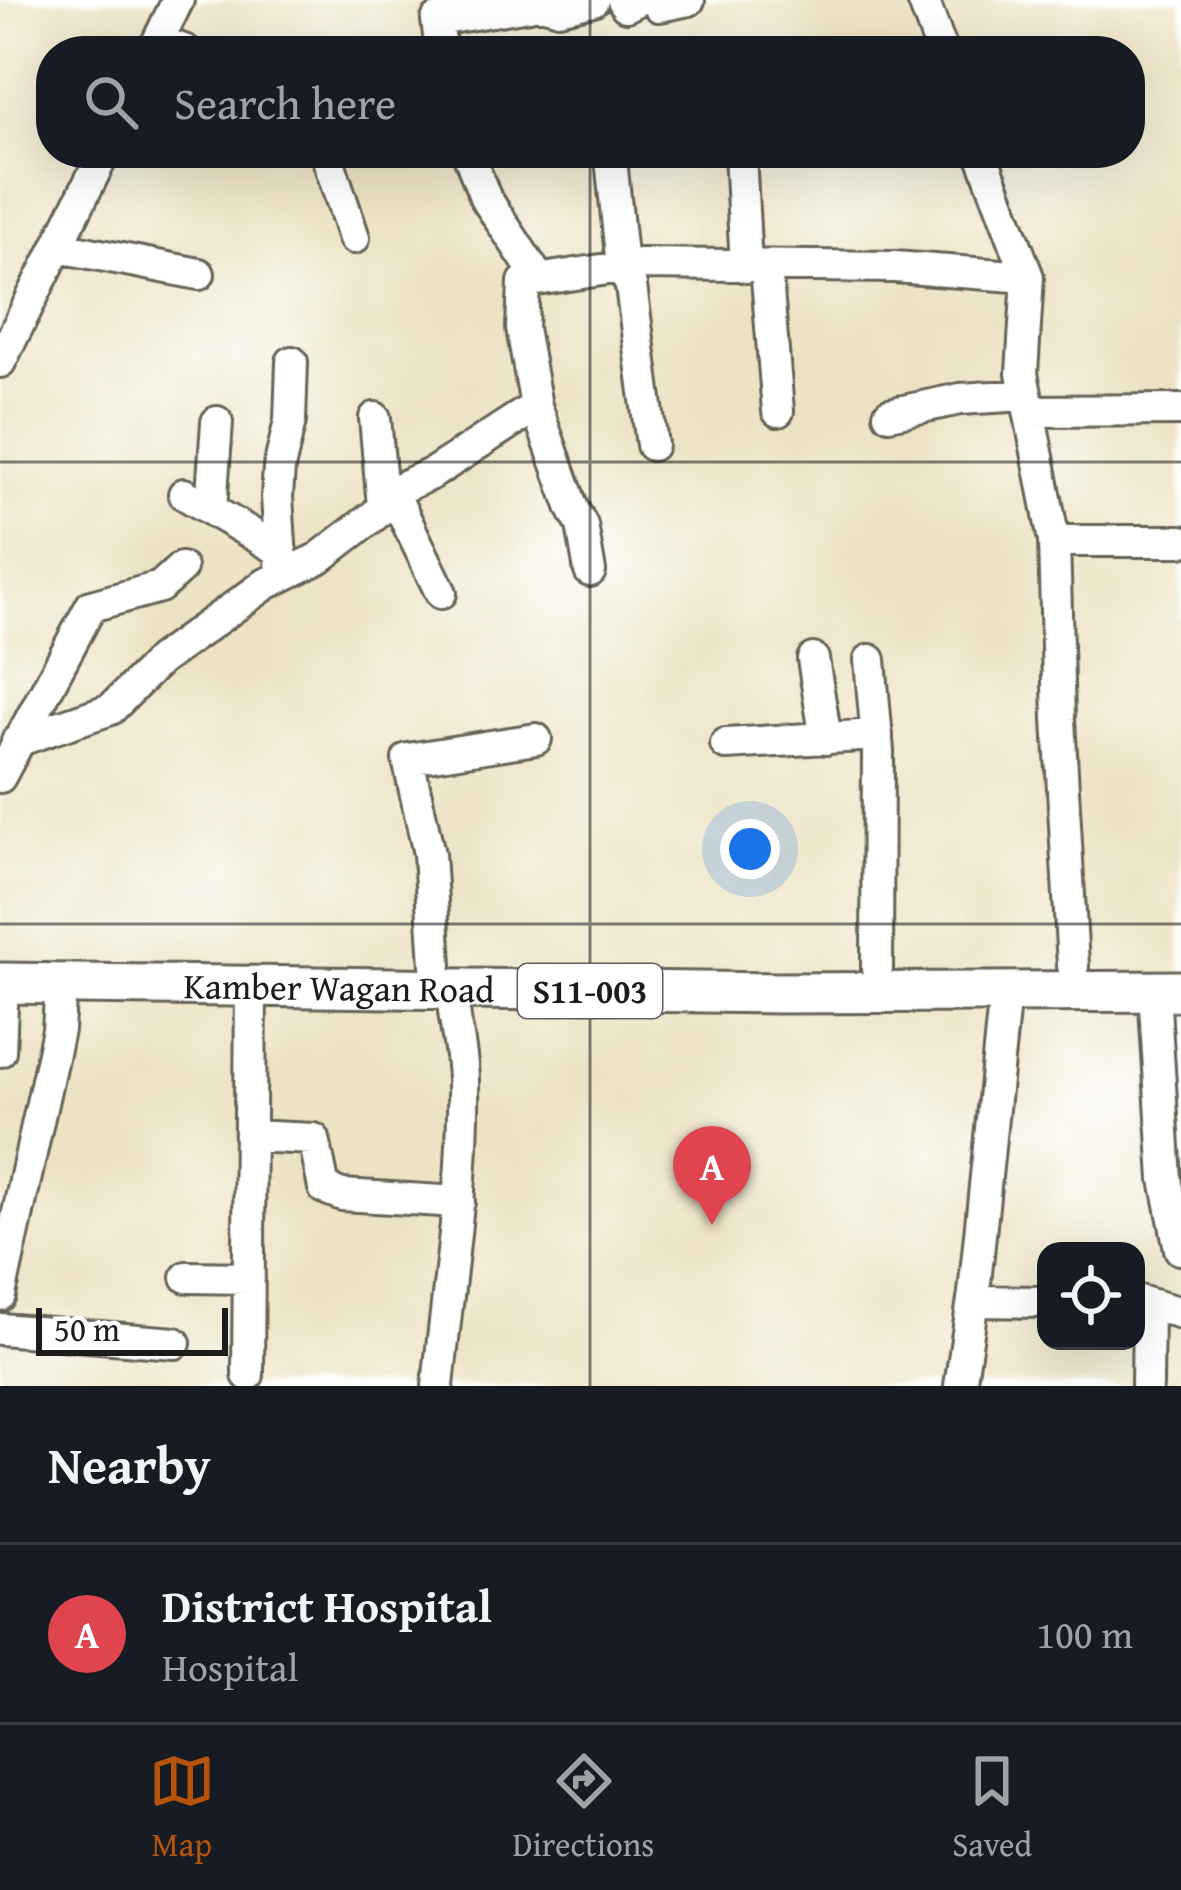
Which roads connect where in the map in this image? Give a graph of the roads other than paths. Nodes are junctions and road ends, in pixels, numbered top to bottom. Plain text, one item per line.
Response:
1 (178, 0) edge
2 (592, 0) edge
3 (622, 0) edge
4 (638, 0) edge
5 (656, 0) edge
6 (689, 0) edge
7 (923, 0) edge
8 (556, 4) edge
9 (169, 36) edge
10 (439, 36) edge
11 (936, 36) edge
12 (97, 168) edge
13 (331, 168) edge
14 (474, 168) edge
15 (612, 168) edge
16 (742, 168) edge
17 (987, 168) edge
18 (354, 238) dead end
19 (59, 247) junction
20 (622, 266) junction
21 (756, 267) junction
22 (199, 274) dead end
23 (1028, 278) junction
24 (539, 279) junction
25 (0, 362) edge
26 (292, 362) dead end
27 (1028, 403) junction
28 (536, 406) junction
29 (1181, 410) edge
30 (778, 411) dead end
31 (889, 414) dead end
32 (375, 418) dead end
33 (217, 422) dead end
34 (652, 445) dead end
35 (389, 501) junction
36 (1054, 541) junction
37 (1181, 541) edge
38 (282, 563) junction
39 (182, 568) dead end
40 (590, 571) dead end
41 (441, 593) dead end
42 (813, 659) dead end
43 (870, 660) dead end
44 (877, 735) junction
45 (536, 739) dead end
46 (826, 739) junction
47 (17, 741) junction
48 (726, 744) dead end
49 (0, 777) edge
50 (1073, 966) junction
51 (878, 968) junction
52 (1, 975) edge
53 (444, 977) junction
54 (1172, 982) edge
55 (61, 983) junction
56 (250, 985) junction
57 (1005, 992) junction
58 (0, 1052) edge
59 (250, 1136) junction
60 (459, 1202) junction
61 (1180, 1249) edge
62 (187, 1277) dead end
63 (249, 1278) junction
64 (0, 1294) edge
65 (973, 1301) junction
66 (1037, 1302) edge
67 (1145, 1303) edge
68 (1181, 1312) edge
69 (0, 1329) edge
70 (175, 1342) dead end
71 (1145, 1350) edge
72 (248, 1375) dead end
73 (438, 1386) edge
74 (960, 1386) edge
75 (1147, 1386) edge

1 - 9 street
2 - 8 street
3 - 4 street
5 - 6 street
7 - 11 street
8 - 10 street
12 - 19 street
13 - 18 street
14 - 24 street
15 - 20 street
16 - 21 street
17 - 23 street
19 - 22 street
19 - 25 street
20 - 21 street
20 - 24 street
20 - 34 street
21 - 23 street
21 - 30 street
23 - 27 street
24 - 28 street
26 - 38 street
27 - 29 street
27 - 31 street
27 - 36 street
28 - 35 street
28 - 40 street
32 - 35 street
33 - 38 street
35 - 38 street
35 - 41 street
36 - 37 street
36 - 50 street
38 - 47 street
39 - 47 street
42 - 46 street
43 - 44 street
44 - 46 street
44 - 51 street
45 - 53 street
46 - 48 street
47 - 49 street
50 - 51 main road, Kamber Wagan Road / S11-003
50 - 54 main road, Kamber Wagan Road / S11-003
51 - 53 main road, Kamber Wagan Road / S11-003
52 - 53 main road, Kamber Wagan Road / S11-003
52 - 55 main road, Kamber Wagan Road / S11-003
52 - 58 street
53 - 56 main road, Kamber Wagan Road / S11-003
53 - 57 main road, Kamber Wagan Road / S11-003
53 - 60 street
54 - 57 main road, Kamber Wagan Road / S11-003
54 - 61 street
55 - 56 main road, Kamber Wagan Road / S11-003
55 - 64 street
56 - 59 street
57 - 65 street
59 - 60 street
59 - 63 street
60 - 73 street
62 - 63 street
63 - 72 street
65 - 66 street
65 - 74 street
67 - 68 street
69 - 70 street
71 - 75 street

